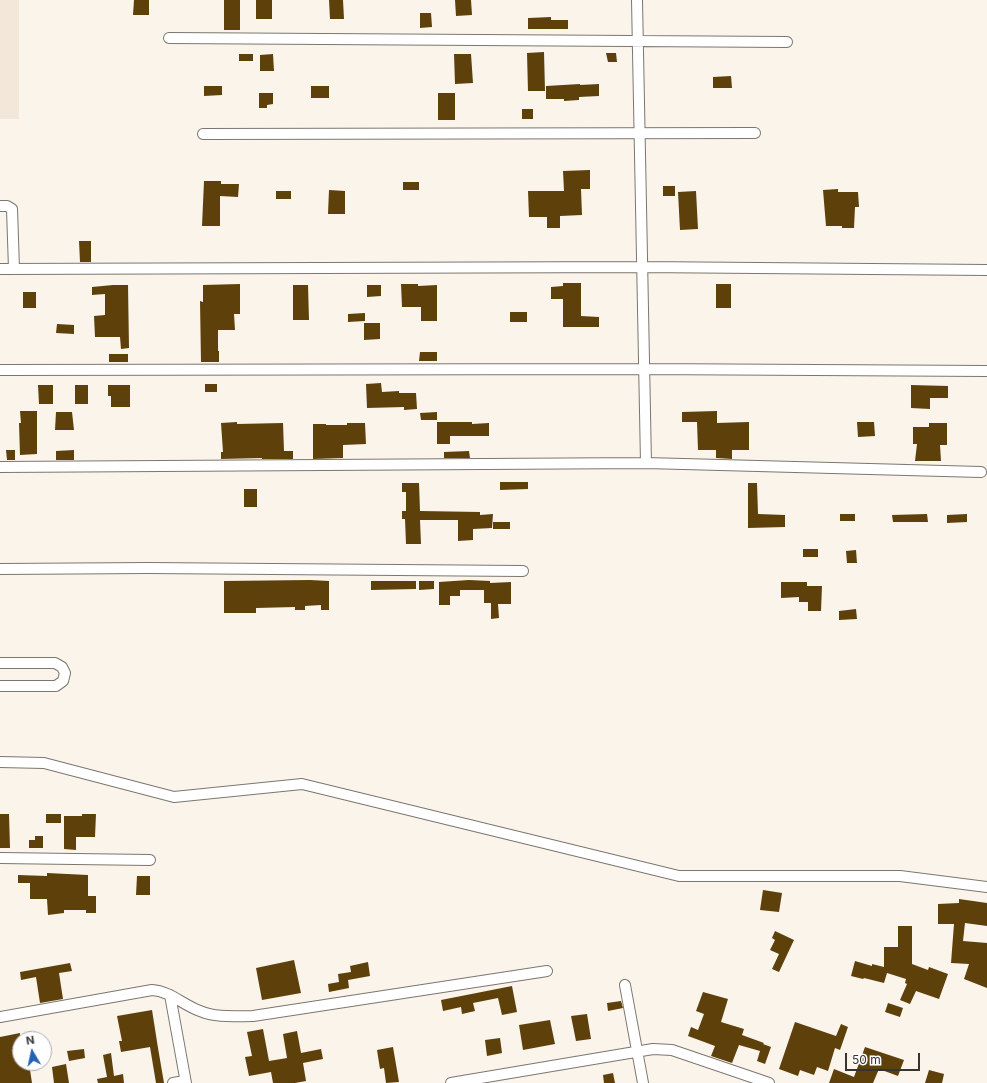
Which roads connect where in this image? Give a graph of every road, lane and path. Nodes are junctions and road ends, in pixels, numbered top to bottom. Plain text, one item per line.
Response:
1 (637, 0) edge
2 (169, 38) dead end
3 (638, 41) junction
4 (787, 42) dead end
5 (640, 133) junction
6 (755, 133) dead end
7 (203, 134) dead end
8 (0, 206) edge
9 (642, 266) junction
10 (0, 269) edge
11 (14, 269) junction
12 (987, 270) edge
13 (644, 369) junction
14 (0, 370) edge
15 (987, 371) edge
16 (646, 463) junction
17 (0, 467) edge
18 (981, 472) dead end
19 (0, 569) edge
20 (523, 571) dead end
21 (0, 663) edge
22 (0, 686) edge
23 (0, 762) edge
24 (0, 858) edge
25 (150, 860) dead end
26 (987, 887) edge
27 (547, 971) dead end
28 (625, 985) dead end
29 (170, 995) junction
30 (0, 1017) edge
31 (637, 1052) junction
32 (186, 1082) edge
33 (173, 1083) edge
34 (451, 1083) edge
35 (643, 1083) edge
36 (769, 1083) edge

1 - 3 street
2 - 3 street
3 - 4 street
3 - 5 street
5 - 6 street
5 - 7 street
5 - 9 street
8 - 11 street
9 - 11 street
9 - 12 street
9 - 13 street
10 - 11 street
13 - 14 street
13 - 15 street
13 - 16 street
16 - 17 street
16 - 18 street
19 - 20 street
21 - 22 street
23 - 26 street
24 - 25 street
27 - 29 street
28 - 31 street
29 - 30 street
29 - 32 street
31 - 34 street
31 - 35 street
31 - 36 street
32 - 33 street

